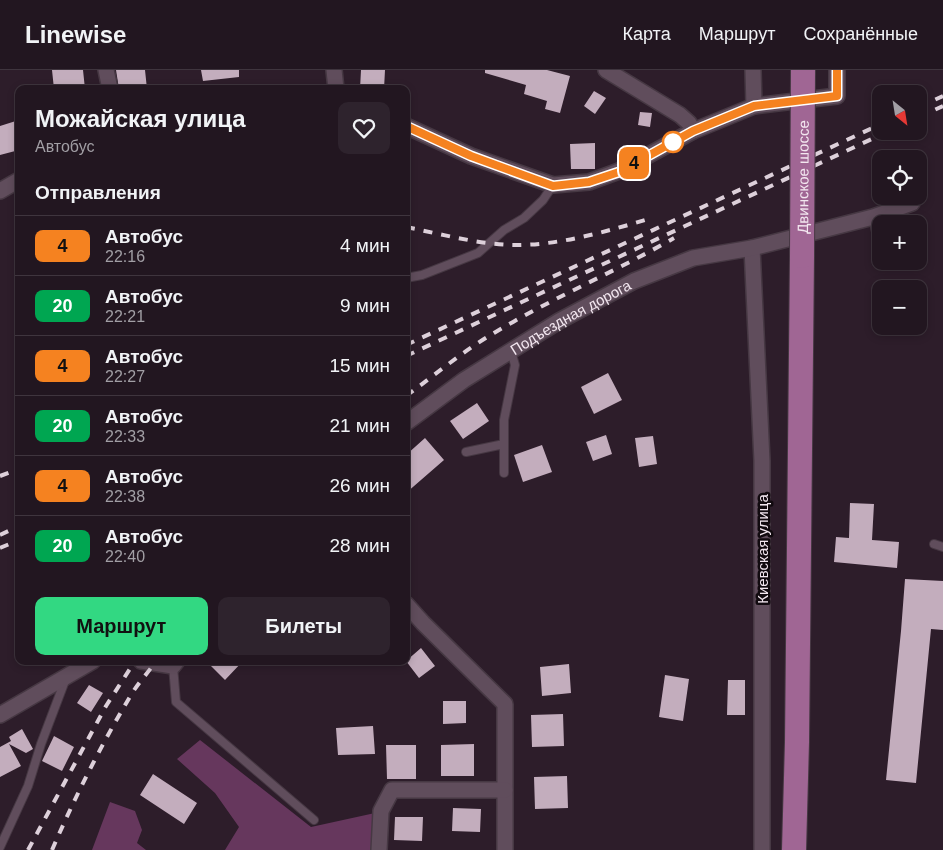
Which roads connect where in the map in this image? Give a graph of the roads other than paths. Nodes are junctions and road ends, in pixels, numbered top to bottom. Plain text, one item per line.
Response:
1 (106, 70) edge
2 (334, 70) edge
3 (606, 70) edge
4 (753, 70) edge
5 (803, 70) edge
6 (837, 70) edge
7 (625, 75) edge
8 (109, 85) edge
9 (336, 85) edge
10 (754, 106) junction
11 (410, 128) edge
12 (693, 131) junction
13 (15, 182) edge
14 (553, 186) junction
15 (0, 191) edge
16 (906, 205) edge
17 (876, 215) edge
18 (872, 216) edge
19 (752, 248) junction
20 (410, 277) edge
21 (511, 351) junction
22 (410, 420) edge
23 (504, 444) junction
24 (466, 452) dead end
25 (504, 473) dead end
26 (934, 544) dead end
27 (943, 547) edge
28 (410, 608) edge
29 (86, 665) edge
30 (175, 665) edge
31 (67, 676) junction
32 (0, 715) edge
33 (505, 790) junction
34 (314, 820) dead end
35 (0, 847) edge
36 (379, 850) edge
37 (505, 850) edge
38 (762, 850) edge
39 (794, 850) edge

1 - 8 street
2 - 9 street
3 - 7 street
4 - 10 street
5 - 39 main road, Двинское шоссе, bridge
6 - 10 street
7 - 12 street
10 - 12 street
11 - 14 street
12 - 14 street
13 - 15 street
14 - 20 lane
16 - 17 street, Подъездная дорога
18 - 19 street, Подъездная дорога
19 - 21 street, Подъездная дорога
19 - 38 street, Киевская улица
21 - 22 street, Подъездная дорога
21 - 23 lane
23 - 24 lane
23 - 25 lane
26 - 27 lane
28 - 33 street
29 - 31 street
30 - 34 lane
31 - 32 street
31 - 35 lane
33 - 36 street
33 - 37 street

